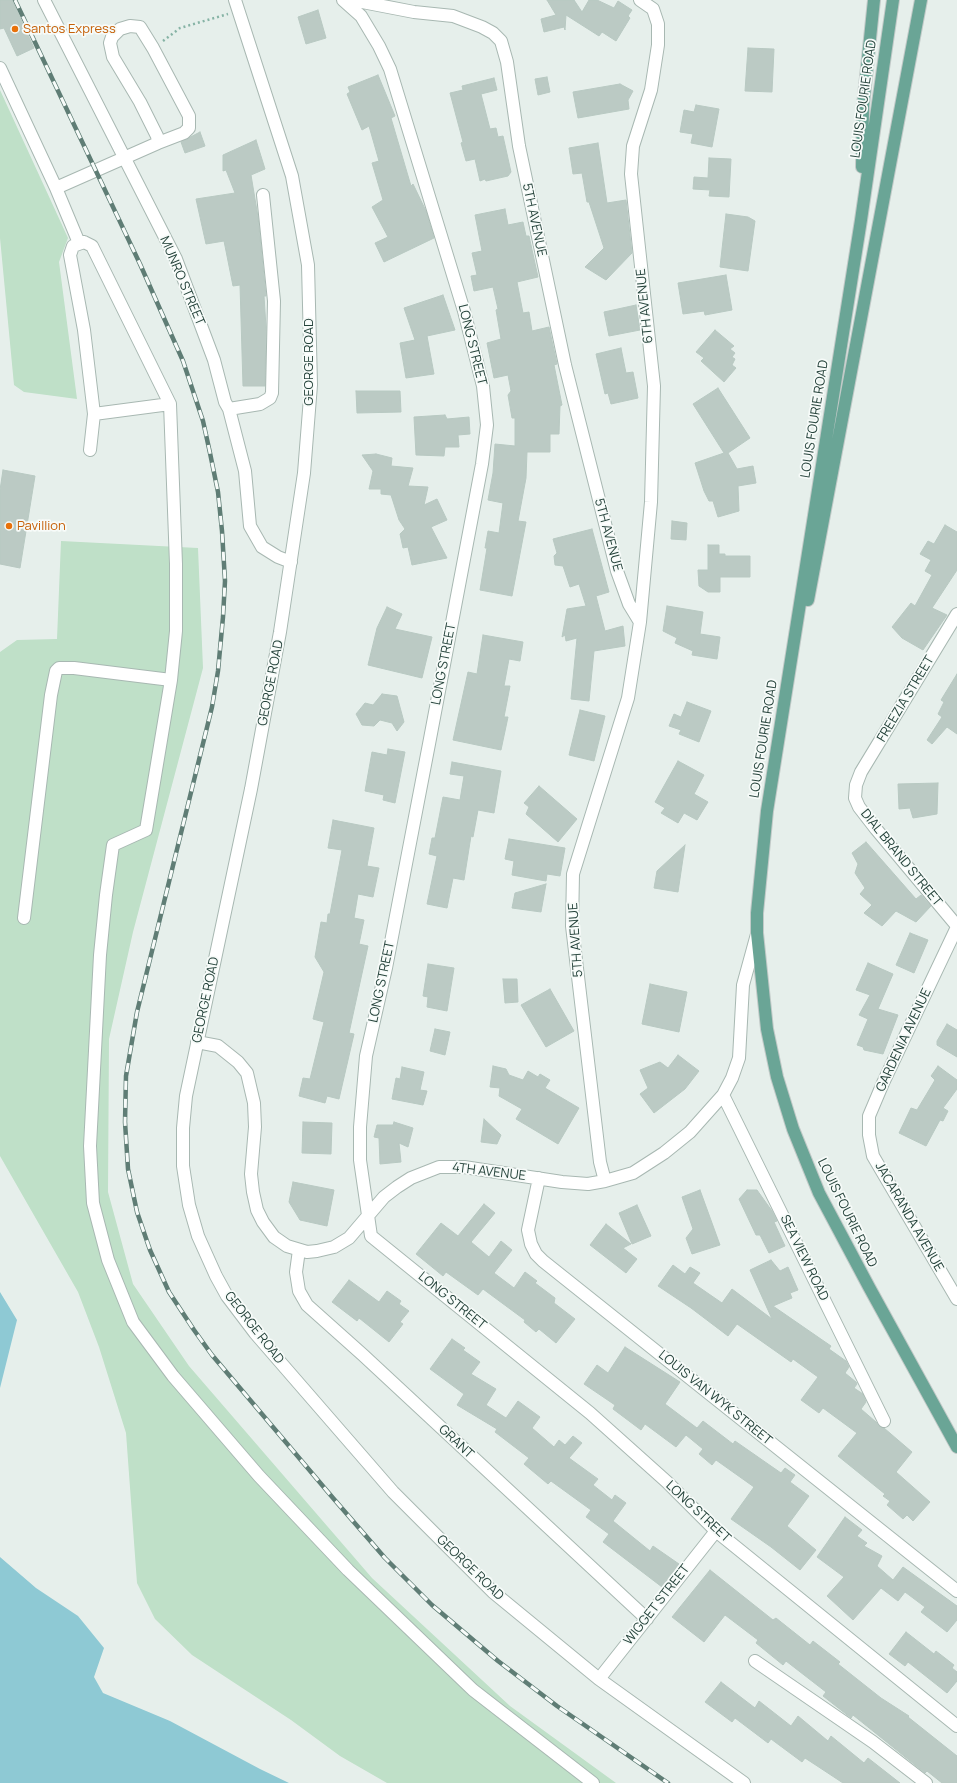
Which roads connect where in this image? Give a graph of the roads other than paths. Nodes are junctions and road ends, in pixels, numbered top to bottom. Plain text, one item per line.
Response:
1 (44, 0) edge
2 (235, 0) edge
3 (343, 0) edge
4 (352, 0) edge
5 (640, 0) edge
6 (874, 0) edge
7 (893, 0) edge
8 (921, 0) edge
9 (0, 68) edge
10 (158, 143) junction
11 (124, 158) junction
12 (56, 188) junction
13 (263, 196) dead end
14 (861, 220) junction
15 (79, 243) junction
16 (170, 404) junction
17 (229, 409) junction
18 (94, 414) junction
19 (90, 450) dead end
20 (291, 562) junction
21 (957, 614) edge
22 (640, 622) junction
23 (171, 680) junction
24 (856, 785) joint
25 (766, 811) junction
26 (24, 918) dead end
27 (957, 926) edge
28 (757, 933) junction
29 (197, 1042) junction
30 (723, 1095) junction
31 (873, 1156) joint
32 (539, 1178) junction
33 (605, 1181) junction
34 (369, 1216) junction
35 (298, 1250) junction
36 (957, 1299) edge
37 (884, 1421) dead end
38 (957, 1447) edge
39 (716, 1531) junction
40 (957, 1591) edge
41 (647, 1619) junction
42 (755, 1661) dead end
43 (599, 1680) junction
44 (957, 1726) edge
45 (730, 1779) edge
46 (593, 1783) edge
47 (744, 1783) edge
48 (926, 1783) edge

1 - 11 street, MUNRO STREET
2 - 20 street, GEORGE ROAD
3 - 34 street, LONG STREET
4 - 22 street, 5TH AVENUE
5 - 22 street, 6TH AVENUE
6 - 14 main road
7 - 14 main road, LOUIS FOURIE ROAD
8 - 25 main road
9 - 12 street
10 - 10 street
10 - 11 street
11 - 12 street
11 - 17 street, MUNRO STREET
12 - 15 street
13 - 17 street
14 - 25 main road, LOUIS FOURIE ROAD
15 - 16 street
15 - 18 street
16 - 18 street
16 - 23 street
17 - 20 street, MUNRO STREET
18 - 19 street
20 - 29 street, GEORGE ROAD
21 - 24 street, FREEZIA STREET
22 - 33 street, 5TH AVENUE
23 - 26 street
23 - 46 street
24 - 27 street, DIAL BRAND STREET
25 - 28 main road, LOUIS FOURIE ROAD
27 - 31 street, GARDENIA AVENUE
28 - 30 street, 4TH AVENUE
28 - 38 main road, LOUIS FOURIE ROAD
29 - 35 street, 4TH AVENUE
29 - 43 street, GEORGE ROAD
30 - 33 street, 4TH AVENUE
30 - 37 street, SEA VIEW ROAD
31 - 36 street, JACARANDA AVENUE
32 - 33 street, 4TH AVENUE
32 - 34 street, 4TH AVENUE
32 - 40 street, LOUIS VAN WYK STREET
34 - 35 street, 4TH AVENUE
34 - 39 street, LONG STREET
35 - 41 street, GRANT
39 - 41 street, WIGGET STREET
39 - 44 street, LONG STREET
41 - 43 street, WIGGET STREET
42 - 48 street
43 - 45 street, GEORGE ROAD
45 - 47 street, GEORGE ROAD

